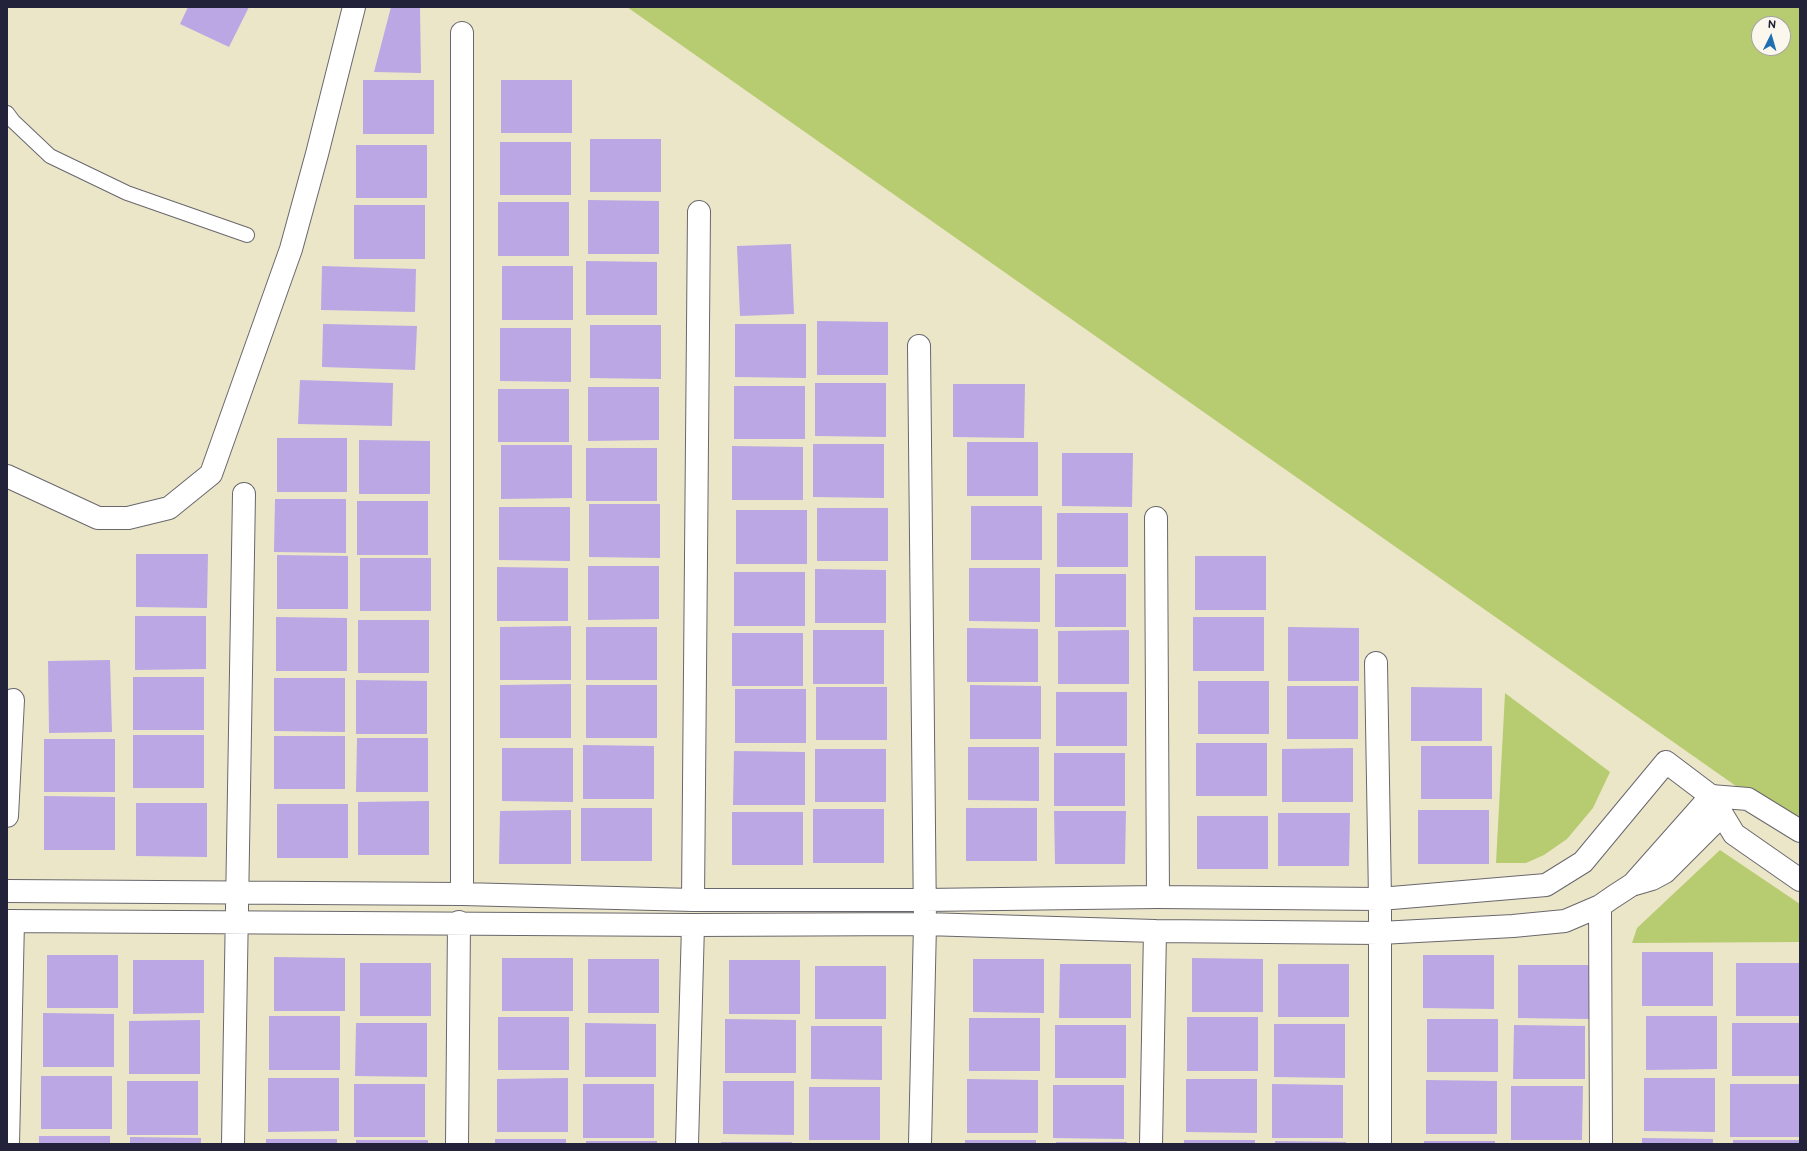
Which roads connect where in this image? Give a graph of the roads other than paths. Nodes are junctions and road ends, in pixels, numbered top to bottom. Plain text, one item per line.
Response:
1 (354, 7) edge
2 (462, 33) dead end
3 (7, 113) edge
4 (699, 212) dead end
5 (247, 235) dead end
6 (919, 346) dead end
7 (7, 476) edge
8 (244, 494) dead end
9 (1156, 518) dead end
10 (1376, 663) dead end
11 (14, 700) dead end
12 (1711, 796) junction
13 (1722, 815) junction
14 (7, 816) edge
15 (1800, 832) edge
16 (1800, 880) edge
17 (1632, 884) junction
18 (7, 891) edge
19 (236, 892) junction
20 (462, 894) junction
21 (1158, 897) junction
22 (1380, 899) junction
23 (693, 900) junction
24 (924, 900) junction
25 (1600, 906) junction
26 (10, 921) edge
27 (236, 922) junction
28 (459, 922) junction
29 (924, 924) junction
30 (693, 925) junction
31 (1155, 931) junction
32 (1380, 933) junction
33 (8, 1144) edge
34 (232, 1144) edge
35 (457, 1144) edge
36 (687, 1144) edge
37 (920, 1144) edge
38 (1151, 1144) edge
39 (1380, 1144) edge
40 (1601, 1144) edge

1 - 7 street
2 - 20 street
3 - 5 lane
4 - 23 street
6 - 24 street
8 - 19 street
9 - 21 street
10 - 22 street
11 - 14 street
12 - 13 street
12 - 15 street
12 - 17 street
12 - 22 street
13 - 16 street
13 - 17 street
17 - 25 street
18 - 19 street
19 - 20 street
19 - 27 street
20 - 23 street
21 - 22 street
21 - 24 street
22 - 32 street
23 - 24 street
24 - 29 street
25 - 32 street
25 - 40 street
26 - 27 street
26 - 33 street
27 - 28 street
27 - 34 street
28 - 30 street
28 - 35 street
29 - 30 street
29 - 31 street
29 - 37 street
30 - 36 street
31 - 32 street
31 - 38 street
32 - 39 street

